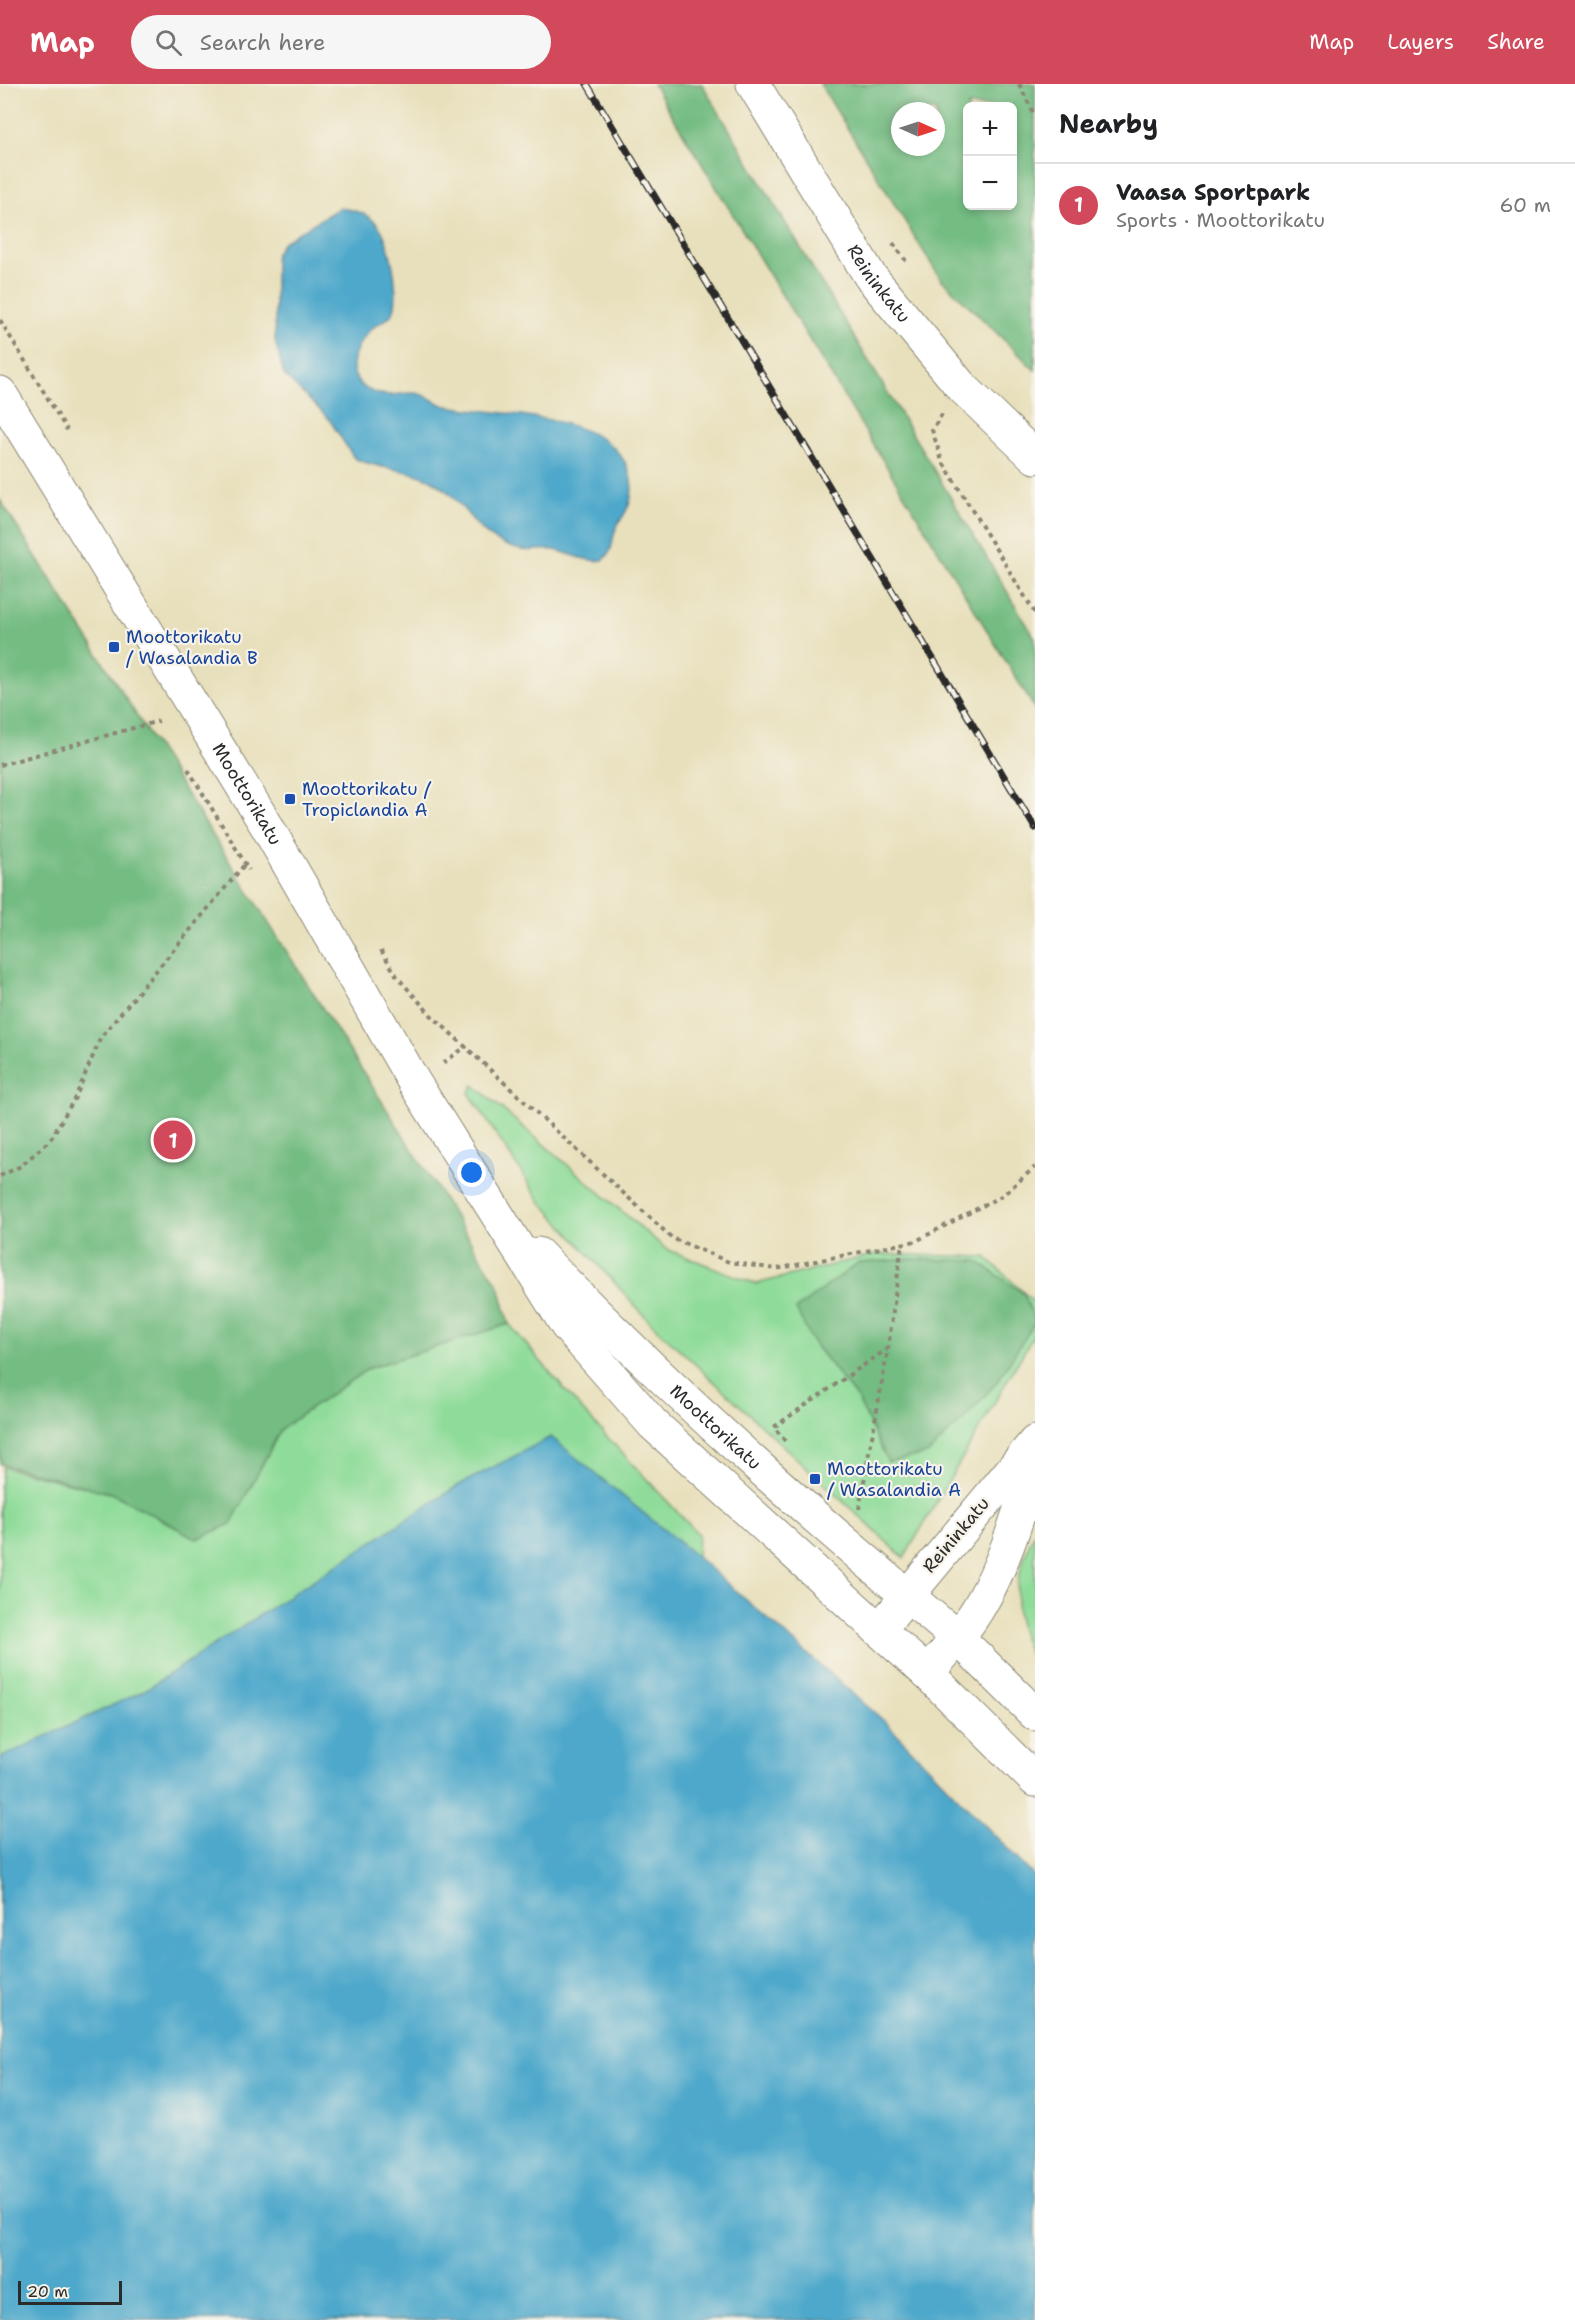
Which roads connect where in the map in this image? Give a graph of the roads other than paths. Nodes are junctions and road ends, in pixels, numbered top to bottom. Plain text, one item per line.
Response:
1 (753, 84) edge
2 (0, 393) edge
3 (1035, 457) edge
4 (486, 1200) junction
5 (1035, 1442) edge
6 (1035, 1462) edge
7 (905, 1595) junction
8 (879, 1630) junction
9 (957, 1638) junction
10 (927, 1673) junction
11 (1035, 1713) edge
12 (1035, 1780) edge

1 - 3 main road, Reininkatu
2 - 4 main road, Moottorikatu
4 - 7 main road, Moottorikatu
4 - 8 main road, Moottorikatu
5 - 7 main road, Reininkatu
6 - 9 main road, Reininkatu
7 - 8 main road, Reininkatu
7 - 9 main road, Moottorikatu
8 - 10 main road, Moottorikatu
9 - 10 main road, Reininkatu
9 - 11 main road, Moottorikatu
10 - 12 main road, Moottorikatu

